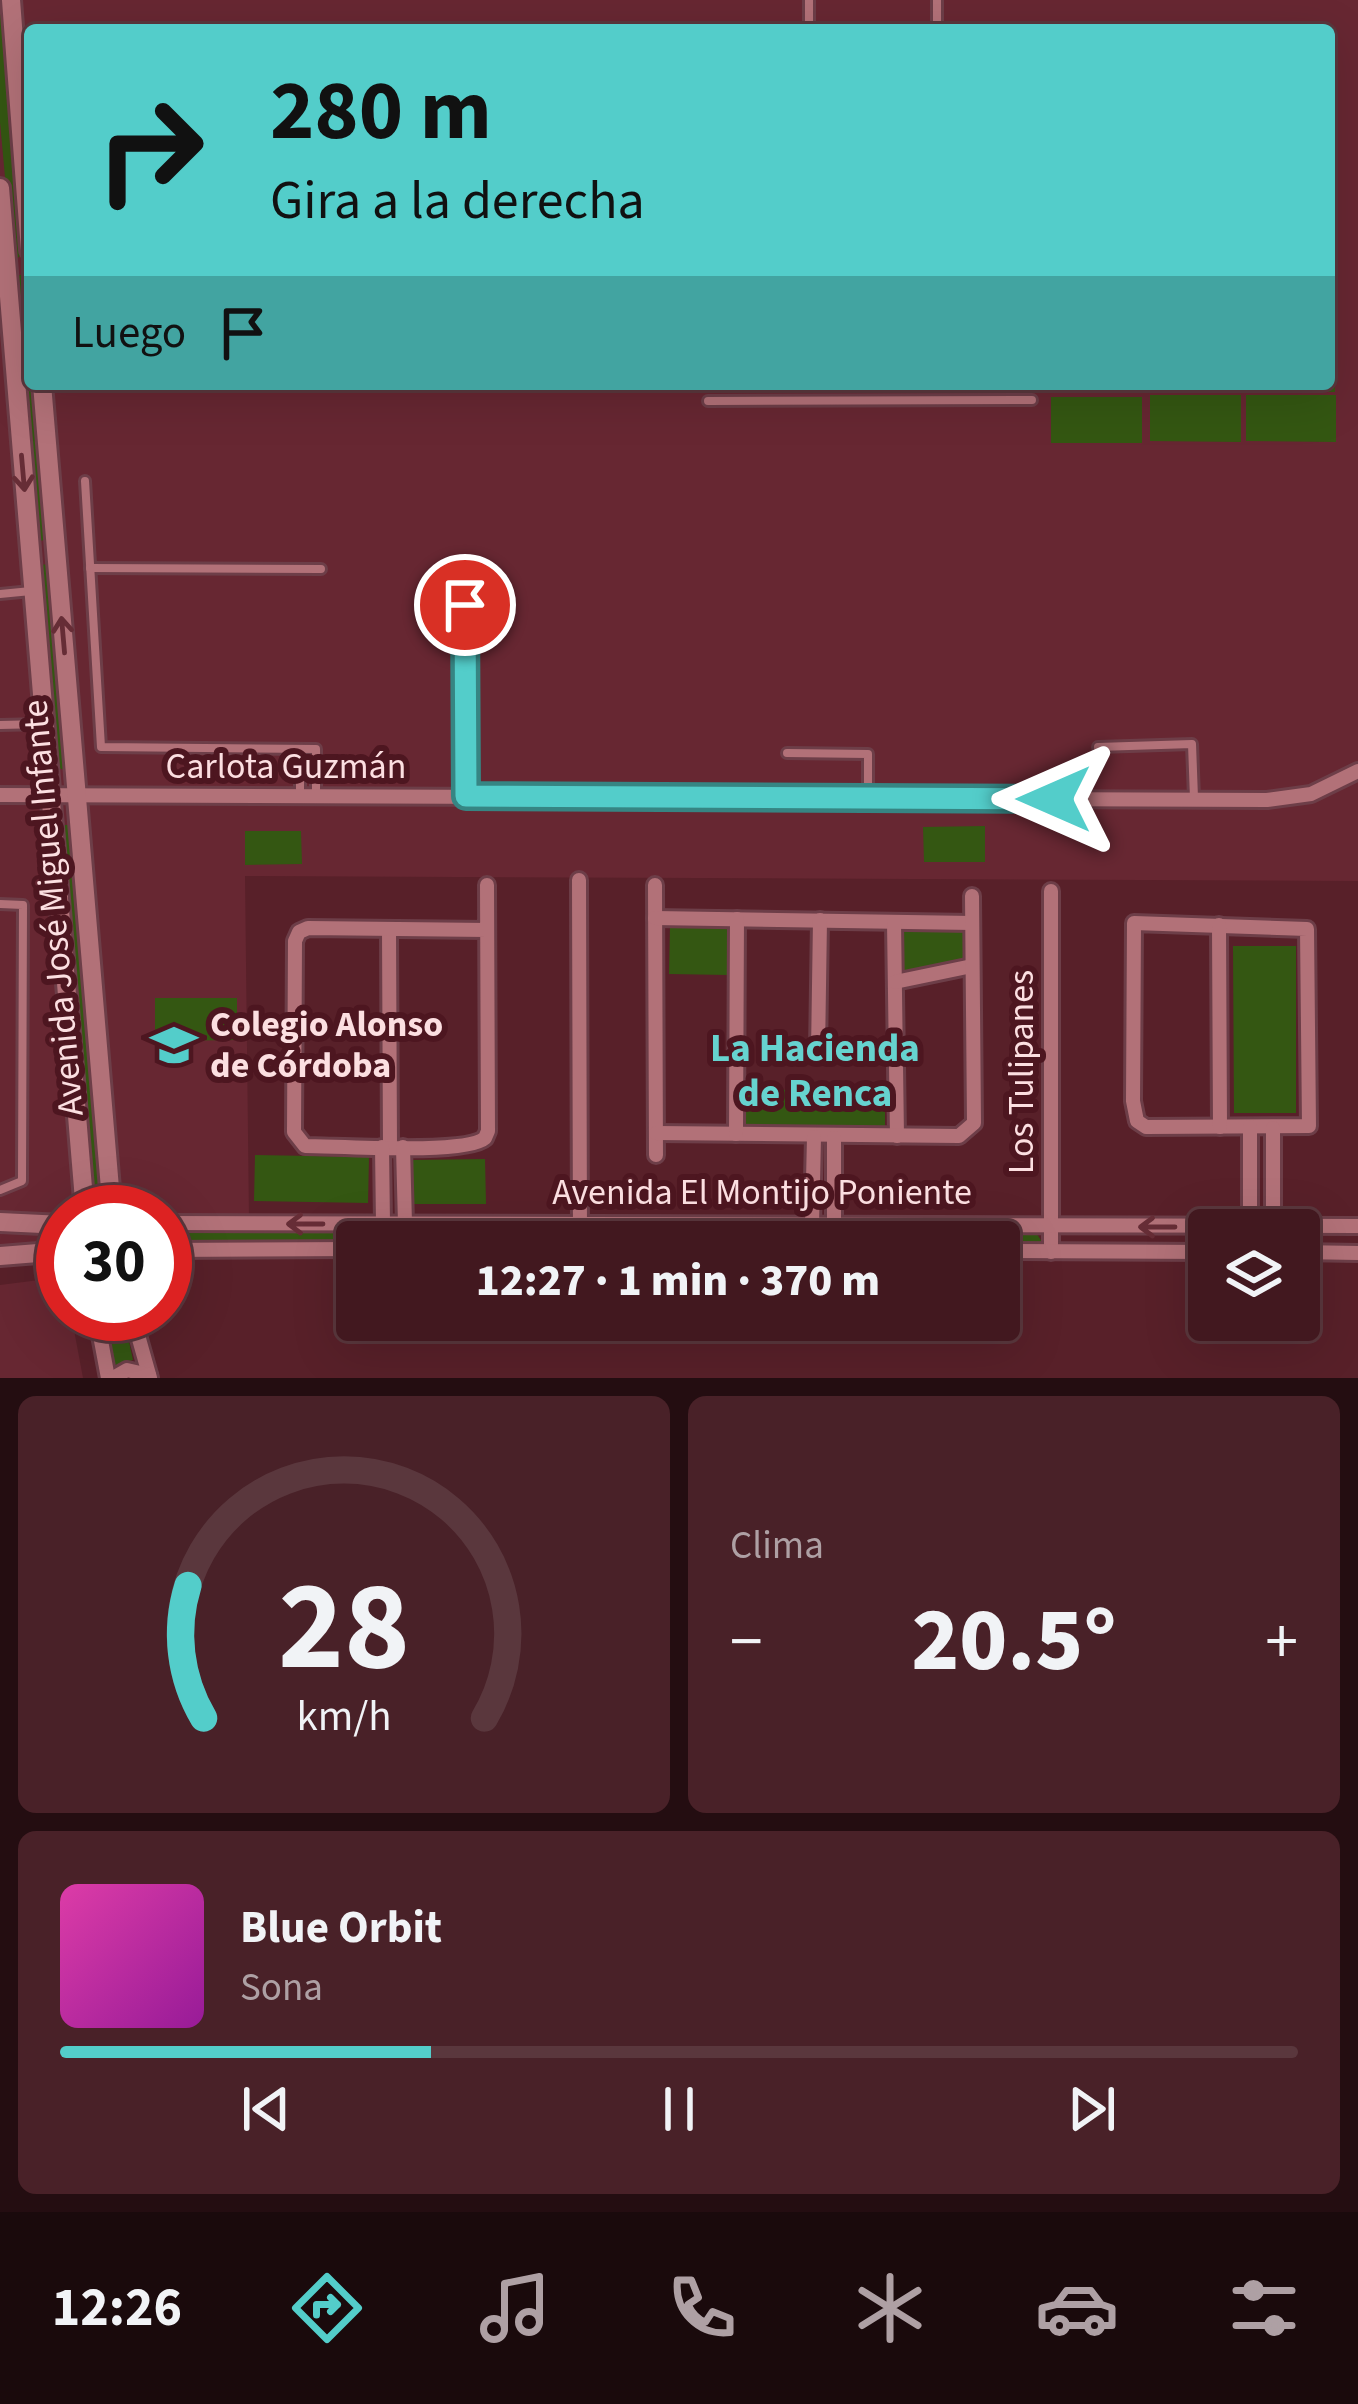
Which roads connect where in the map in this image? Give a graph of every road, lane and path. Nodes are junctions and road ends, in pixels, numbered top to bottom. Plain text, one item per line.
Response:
1 (10, 0) edge
2 (24, 146) edge
3 (0, 188) edge
4 (1, 213) edge
5 (43, 390) edge
6 (809, 390) edge
7 (937, 390) edge
8 (937, 400) junction
9 (1032, 400) dead end
10 (708, 401) dead end
11 (809, 401) junction
12 (86, 481) dead end
13 (56, 548) junction
14 (29, 550) junction
15 (91, 568) junction
16 (321, 569) dead end
17 (32, 591) junction
18 (0, 594) edge
19 (465, 605) dead end
20 (45, 724) junction
21 (0, 725) edge
22 (1098, 746) dead end
23 (300, 749) junction
24 (787, 753) dead end
25 (1358, 771) edge
26 (0, 795) edge
27 (50, 795) junction
28 (77, 795) junction
29 (308, 796) junction
30 (466, 796) junction
31 (868, 798) junction
32 (1195, 799) junction
33 (579, 880) dead end
34 (487, 885) dead end
35 (655, 885) dead end
36 (1051, 891) dead end
37 (972, 896) dead end
38 (0, 904) edge
39 (655, 918) junction
40 (737, 919) junction
41 (820, 920) junction
42 (894, 922) junction
43 (972, 923) junction
44 (1219, 926) junction
45 (389, 929) junction
46 (487, 930) junction
47 (972, 966) junction
48 (895, 982) junction
49 (818, 1052) dead end
50 (1220, 1127) junction
51 (1250, 1127) junction
52 (1273, 1128) junction
53 (656, 1133) junction
54 (736, 1134) junction
55 (897, 1136) junction
56 (814, 1137) junction
57 (834, 1138) junction
58 (392, 1147) junction
59 (656, 1155) dead end
60 (83, 1185) edge
61 (110, 1185) edge
62 (0, 1190) edge
63 (1250, 1209) edge
64 (1274, 1209) edge
65 (383, 1221) edge
66 (404, 1221) edge
67 (581, 1221) edge
68 (812, 1221) edge
69 (834, 1221) edge
70 (0, 1222) edge
71 (192, 1223) edge
72 (36, 1224) edge
73 (336, 1224) edge
74 (1020, 1226) edge
75 (1052, 1226) junction
76 (1320, 1226) edge
77 (1358, 1226) edge
78 (1188, 1227) edge
79 (336, 1249) edge
80 (192, 1250) edge
81 (1020, 1251) edge
82 (1051, 1252) junction
83 (1188, 1252) edge
84 (1320, 1252) edge
85 (1358, 1252) edge
86 (36, 1253) edge
87 (0, 1256) edge
88 (102, 1341) edge
89 (139, 1341) edge
90 (149, 1377) edge
91 (110, 1378) edge

1 - 2 street
3 - 4 street, Avenida José Miguel Infante
4 -> 14 street, Avenida José Miguel Infante
5 - 13 street, Avenida José Miguel Infante
6 - 11 lane
7 - 8 lane
8 - 9 lane
8 - 11 lane
10 - 11 lane
12 - 15 lane
13 - 14 street
28 -> 13 street, Avenida José Miguel Infante
14 - 17 street, Avenida José Miguel Infante
15 - 16 lane
15 - 23 lane
17 - 18 lane
17 - 20 street, Avenida José Miguel Infante
19 - 30 lane
20 - 21 lane
20 - 27 street, Avenida José Miguel Infante
22 - 32 lane
23 - 29 lane
23 - 29 lane
24 - 31 lane
25 - 32 street, Carlota Guzmán
26 - 27 street, Carlota Guzmán
27 - 28 street, Carlota Guzmán
27 - 60 street, Avenida José Miguel Infante
28 - 29 street, Carlota Guzmán
28 - 61 street, Avenida José Miguel Infante
29 - 30 street, Carlota Guzmán
30 - 31 street, Carlota Guzmán
31 - 32 street, Carlota Guzmán
33 - 67 street
34 - 46 street
35 - 39 street
36 - 75 street, Los Tulipanes
37 - 43 street
38 - 62 lane
39 - 40 street
39 - 53 street
40 - 41 street
40 - 54 street
41 - 42 street
41 - 49 street
42 - 43 street
42 - 48 street
43 - 47 street
44 - 50 street
44 - 50 street
44 - 52 street
45 - 46 street
45 - 58 street
45 - 58 street
46 - 58 street
47 - 48 street
47 - 55 street
48 - 55 street
50 - 51 street
51 - 52 street
51 - 63 street
52 - 64 street
53 - 54 street
53 - 59 street
54 - 56 street
55 - 57 street
56 - 57 street
56 - 68 street
57 - 69 street
58 - 65 street
58 - 66 street
70 - 72 street
73 -> 71 street, Avenida El Montijo Poniente
74 - 75 street, Avenida El Montijo Poniente
78 -> 75 street, Avenida El Montijo Poniente
75 - 82 street, Los Tulipanes
76 - 77 street, Avenida El Montijo Poniente
79 - 80 street
81 - 82 street
82 - 83 street
84 - 85 street
86 - 87 street
88 - 91 street
89 - 90 street
90 - 91 street

